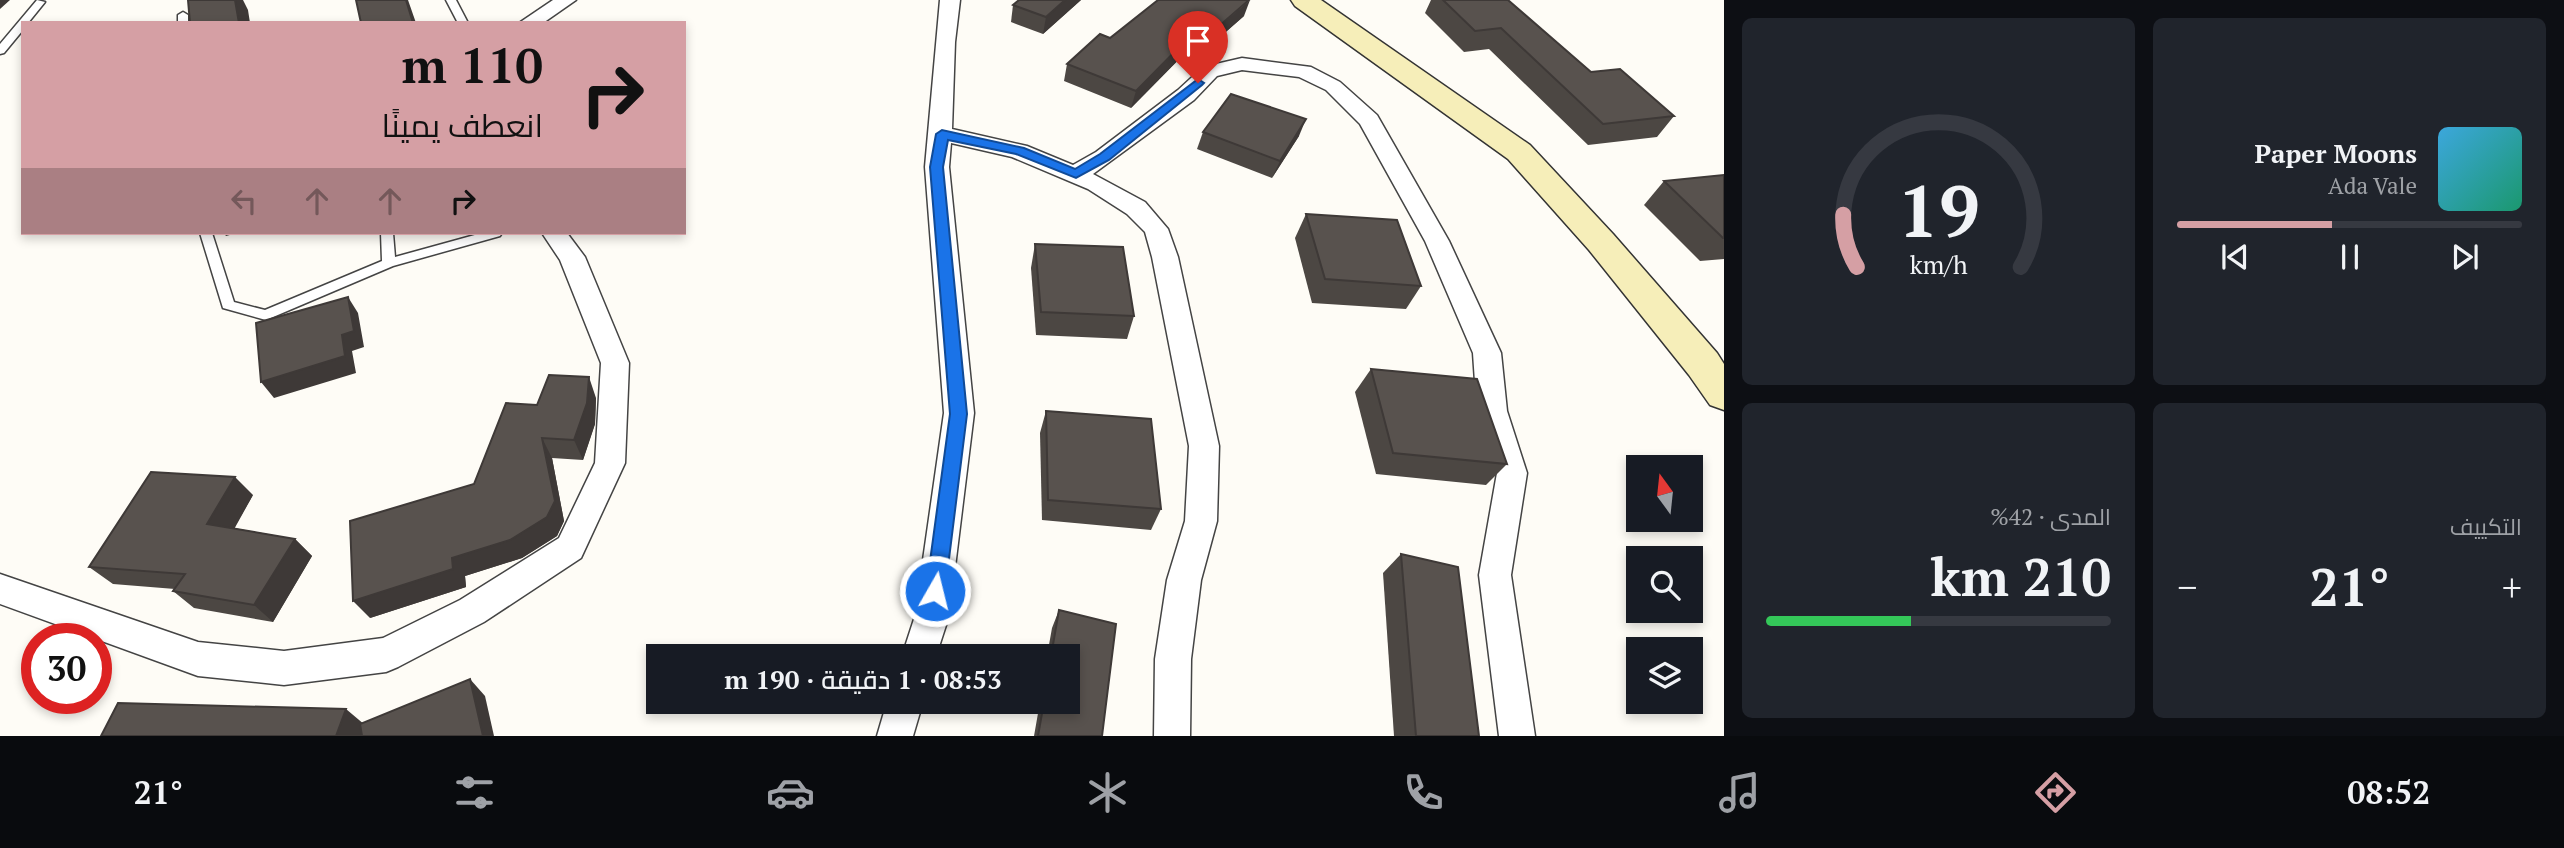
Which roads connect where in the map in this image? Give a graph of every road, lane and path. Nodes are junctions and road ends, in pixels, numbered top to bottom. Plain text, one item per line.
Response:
1 (451, 0) edge
2 (566, 0) edge
3 (950, 0) edge
4 (1304, 0) edge
5 (40, 2) dead end
6 (25, 21) edge
7 (462, 21) edge
8 (532, 21) edge
9 (21, 25) edge
10 (0, 51) edge
11 (942, 134) junction
12 (1076, 174) junction
13 (207, 235) edge
14 (387, 235) edge
15 (489, 235) edge
16 (556, 235) edge
17 (389, 262) junction
18 (1724, 394) edge
19 (0, 589) edge
20 (923, 644) edge
21 (901, 714) edge
22 (895, 736) edge
23 (1172, 736) edge
24 (1517, 736) edge

1 - 7 lane
2 - 8 street
3 - 11 street
4 - 18 street
5 - 6 lane
9 - 10 lane
11 - 12 street
11 - 20 street
12 - 23 street
12 - 24 street
13 - 17 lane
14 - 17 lane
15 - 17 lane
16 - 19 street
21 - 22 street

